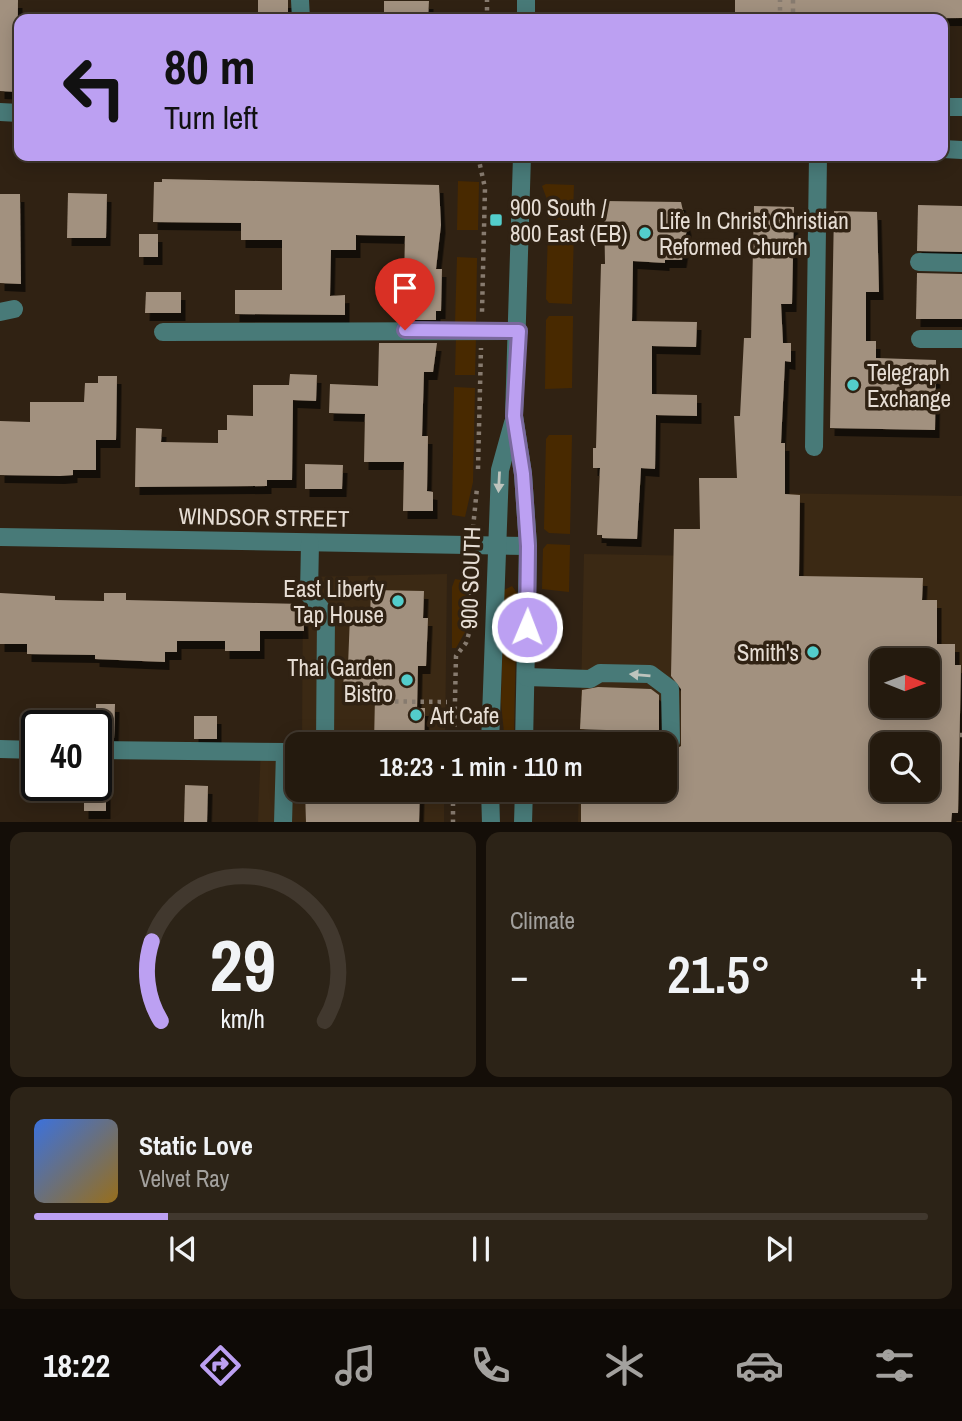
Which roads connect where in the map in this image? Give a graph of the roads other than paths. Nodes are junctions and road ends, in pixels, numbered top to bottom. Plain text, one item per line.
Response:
1 (522, 161) edge
2 (818, 161) edge
3 (919, 262) dead end
4 (962, 263) edge
5 (519, 331) junction
6 (163, 332) dead end
7 (919, 339) dead end
8 (962, 339) edge
9 (514, 416) junction
10 (814, 447) dead end
11 (0, 537) edge
12 (310, 543) junction
13 (495, 546) junction
14 (528, 546) junction
15 (526, 677) junction
16 (325, 732) edge
17 (490, 732) edge
18 (524, 732) edge
19 (671, 732) edge
20 (0, 749) edge
21 (21, 750) edge
22 (112, 750) edge
23 (285, 752) edge
24 (286, 802) edge
25 (490, 802) edge
26 (524, 802) edge
27 (284, 822) edge
28 (491, 822) edge
29 (523, 822) edge

1 - 5 street, 900 SOUTH
2 - 10 street
3 - 4 street
5 - 6 street
5 - 9 street, 900 SOUTH
7 - 8 street
9 -> 13 street, 900 SOUTH
9 - 14 street, 900 SOUTH
11 - 12 street, WINDSOR STREET
12 - 13 street, WINDSOR STREET
12 - 16 street
13 - 14 street, WINDSOR STREET
13 - 17 street, 900 SOUTH
14 - 15 street, 900 SOUTH
15 - 18 street, 900 SOUTH
19 -> 15 street
20 - 21 street
22 - 23 street
24 - 27 street
25 - 28 street
26 - 29 street

